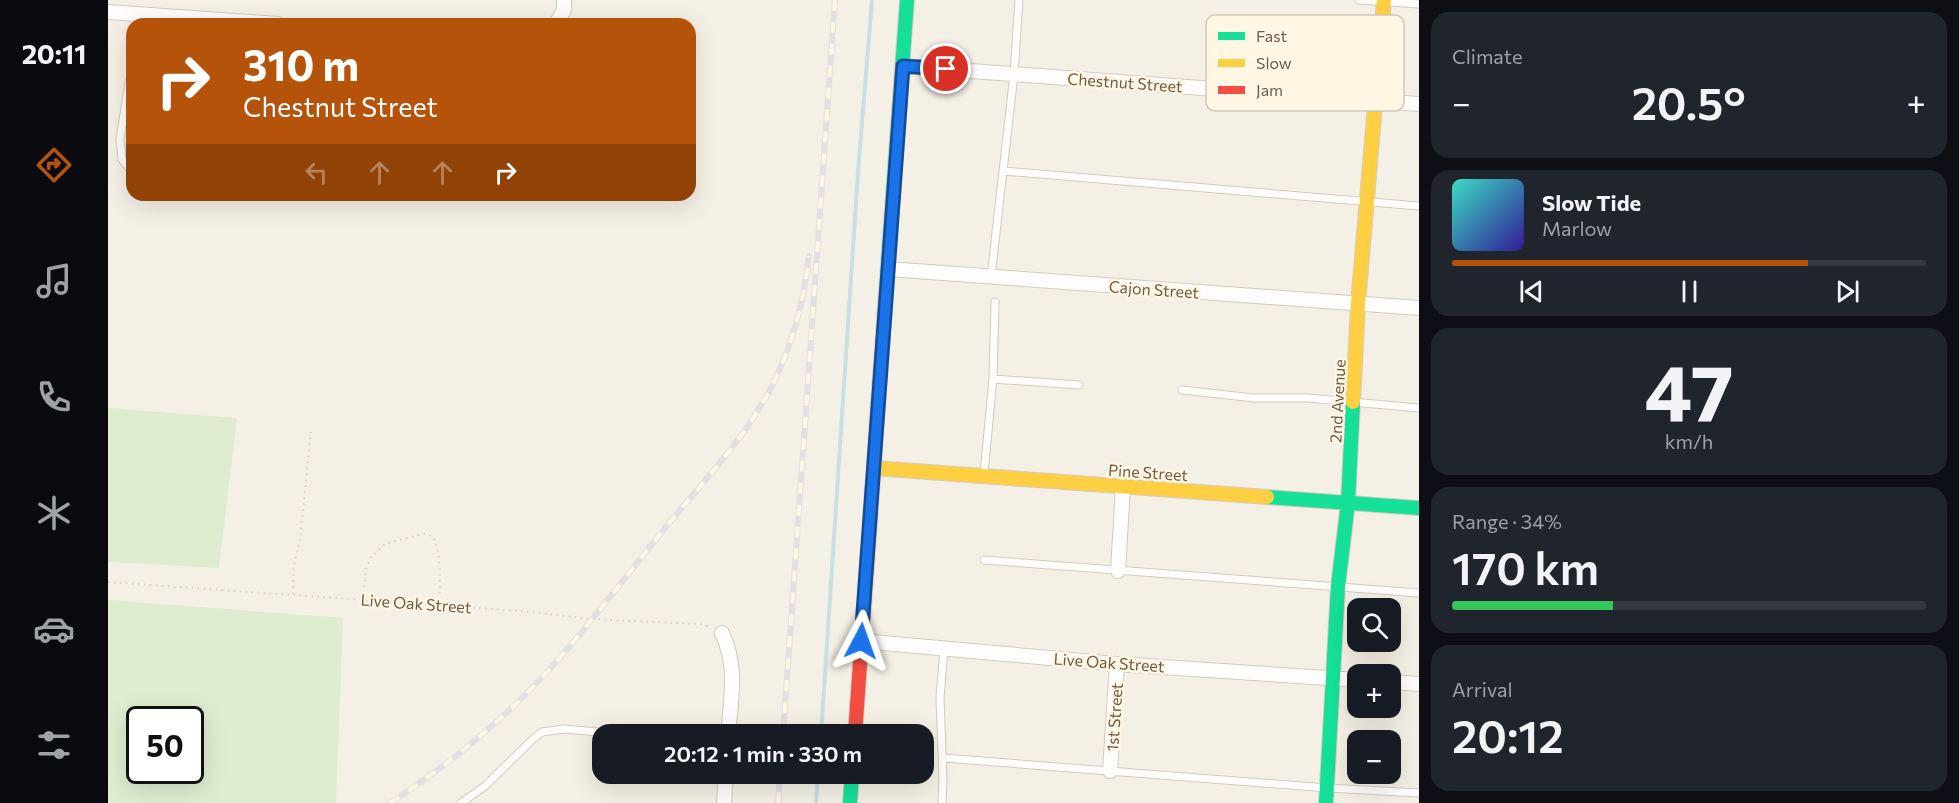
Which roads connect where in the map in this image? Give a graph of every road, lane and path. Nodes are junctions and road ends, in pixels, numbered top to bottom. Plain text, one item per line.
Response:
1 (564, 0) edge
2 (907, 0) edge
3 (1019, 0) edge
4 (1359, 0) edge
5 (1384, 1) edge
6 (1419, 4) edge
7 (108, 12) edge
8 (150, 18) edge
9 (559, 18) edge
10 (903, 66) junction
11 (1014, 74) junction
12 (1206, 88) edge
13 (126, 103) edge
14 (1404, 103) edge
15 (1419, 104) edge
16 (1374, 111) edge
17 (126, 164) edge
18 (1003, 171) junction
19 (1367, 201) junction
20 (1419, 206) edge
21 (888, 269) junction
22 (991, 277) junction
23 (995, 302) dead end
24 (1358, 304) junction
25 (1419, 308) edge
26 (993, 379) junction
27 (1079, 385) dead end
28 (1182, 390) dead end
29 (1353, 403) junction
30 (1419, 408) edge
31 (311, 431) dead end
32 (874, 468) junction
33 (984, 476) junction
34 (1122, 486) junction
35 (1348, 503) junction
36 (1419, 508) edge
37 (984, 560) dead end
38 (1118, 571) junction
39 (108, 582) edge
40 (1338, 586) junction
41 (1419, 593) edge
42 (293, 594) junction
43 (363, 599) junction
44 (439, 605) junction
45 (722, 633) joint
46 (861, 641) junction
47 (944, 649) junction
48 (1117, 664) junction
49 (1334, 678) junction
50 (1347, 679) edge
51 (1401, 683) edge
52 (1419, 684) edge
53 (729, 724) edge
54 (856, 724) edge
55 (592, 731) edge
56 (943, 758) junction
57 (1110, 771) junction
58 (725, 784) edge
59 (851, 784) edge
60 (1327, 788) junction
61 (1419, 793) edge
62 (461, 803) edge
63 (723, 803) edge
64 (850, 803) edge
65 (942, 803) edge
66 (1326, 803) edge

1 - 9 street
2 - 10 street
3 - 11 lane
4 - 5 lane
5 - 6 lane
7 - 8 street
10 - 11 street, Chestnut Street
10 - 21 street
11 - 12 street, Chestnut Street
11 - 18 lane
13 - 17 lane
14 - 15 street, Chestnut Street
16 - 19 street, 2nd Avenue
18 - 19 lane
18 - 22 lane
19 - 20 lane
19 - 24 street, 2nd Avenue
21 - 22 street, Cajon Street
21 - 32 street
22 - 24 street, Cajon Street
23 - 26 lane
24 - 25 street, Cajon Street
24 - 29 street, 2nd Avenue
26 - 27 lane
26 - 33 lane
28 - 29 lane
29 - 30 lane
29 - 35 street, 2nd Avenue
31 - 42 path
32 - 33 street, Pine Street
32 - 46 street
33 - 34 street, Pine Street
34 - 35 street, Pine Street
34 - 38 street
35 - 36 street, Pine Street
35 - 40 street, 2nd Avenue
37 - 38 lane
38 - 40 lane
39 - 42 path, Live Oak Street
40 - 41 lane
40 - 49 street, 2nd Avenue
42 - 43 path, Live Oak Street
43 - 44 path, Live Oak Street
43 - 44 path
44 - 45 path, Live Oak Street
45 - 53 street
46 - 47 street, Live Oak Street
46 - 54 street
47 - 48 street, Live Oak Street
47 - 56 lane
48 - 49 street, Live Oak Street
48 - 57 street, 1st Street
49 - 50 street, Live Oak Street
49 - 60 street, 2nd Avenue
51 - 52 street
55 - 62 lane
56 - 57 lane
56 - 65 lane
57 - 60 lane
58 - 63 street
59 - 64 street
60 - 61 lane
60 - 66 street, 2nd Avenue

